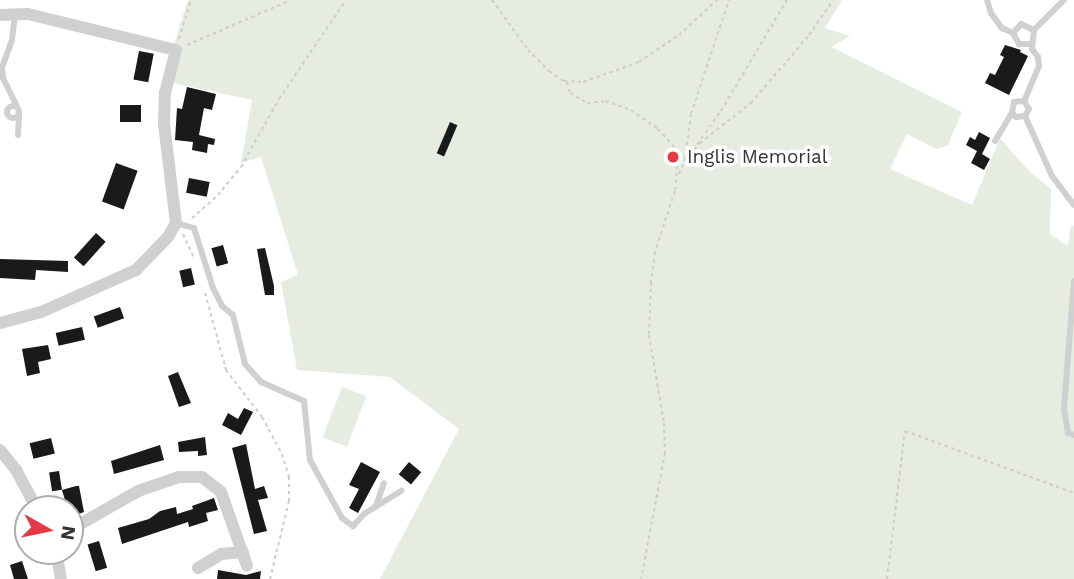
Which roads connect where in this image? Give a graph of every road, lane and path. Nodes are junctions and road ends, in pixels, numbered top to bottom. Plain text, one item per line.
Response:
1 (191, 0) edge
2 (291, 0) edge
3 (346, 0) edge
4 (492, 0) edge
5 (717, 0) edge
6 (729, 0) edge
7 (788, 0) edge
8 (833, 0) edge
9 (987, 0) edge
10 (1064, 0) edge
11 (0, 15) edge
12 (15, 15) junction
13 (1034, 30) junction
14 (1013, 33) junction
15 (1032, 44) junction
16 (176, 50) junction
17 (567, 82) junction
18 (1024, 101) junction
19 (1012, 113) junction
20 (1025, 116) junction
21 (18, 135) dead end
22 (995, 141) dead end
23 (685, 160) junction
24 (678, 176) junction
25 (1074, 205) edge
26 (176, 223) junction
27 (196, 263) dead end
28 (1074, 281) edge
29 (203, 285) dead end
30 (0, 323) edge
31 (1074, 435) edge
32 (0, 450) edge
33 (384, 483) dead end
34 (401, 491) dead end
35 (1074, 493) edge
36 (29, 495) edge
37 (376, 506) junction
38 (84, 522) edge
39 (243, 552) junction
40 (247, 566) dead end
41 (198, 568) dead end
42 (271, 579) edge
43 (641, 579) edge
44 (887, 579) edge

1 - 16 path
2 - 16 path
3 - 26 path
4 - 17 path
5 - 17 path
6 - 23 path
7 - 23 path
8 - 23 path
9 - 14 lane
10 - 13 lane
11 - 12 street
12 - 16 street
12 - 21 lane
13 - 14 lane
13 - 15 lane
14 - 15 lane
15 - 18 lane
16 - 26 street
17 - 24 path
18 - 19 lane
18 - 20 lane
19 - 20 lane
19 - 22 lane
20 - 25 lane
23 - 24 path
24 - 43 path
26 - 27 path
26 - 30 street
26 - 37 lane
28 - 31 lane
29 - 42 path
32 - 36 street
33 - 37 lane
34 - 37 lane
35 - 44 path
38 - 39 street
39 - 40 street
39 - 41 street

